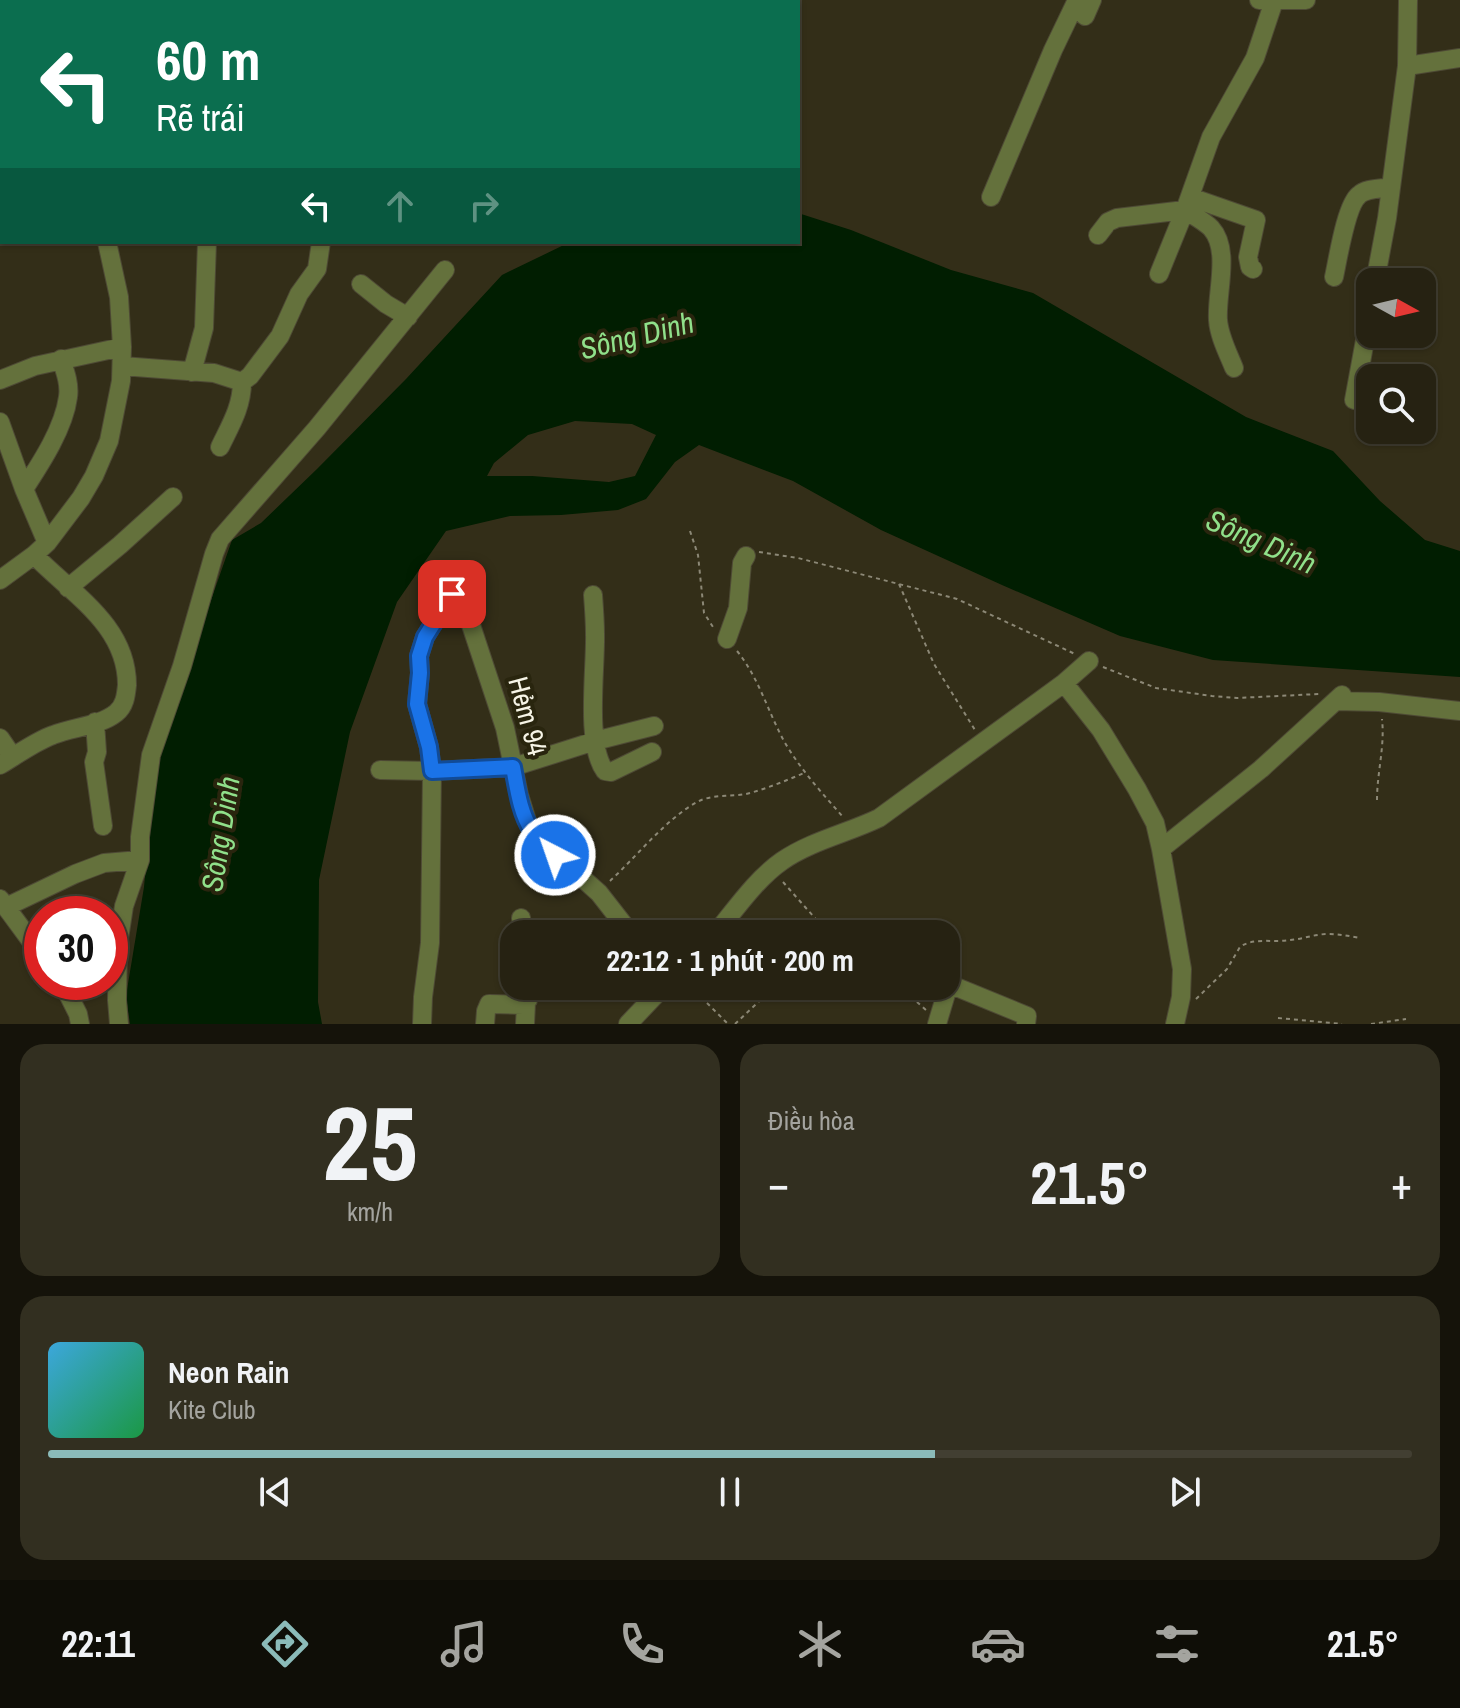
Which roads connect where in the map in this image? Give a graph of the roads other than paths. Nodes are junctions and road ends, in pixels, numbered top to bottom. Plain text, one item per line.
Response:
1 (1259, 0) edge
2 (1306, 0) edge
3 (1408, 0) edge
4 (1274, 1) edge
5 (1085, 5) edge
6 (1460, 58) edge
7 (1407, 66) junction
8 (1391, 187) junction
9 (991, 197) dead end
10 (1188, 204) junction
11 (1098, 235) dead end
12 (107, 244) edge
13 (207, 244) edge
14 (321, 244) edge
15 (1377, 268) edge
16 (1253, 269) dead end
17 (445, 270) dead end
18 (1159, 274) dead end
19 (1334, 277) dead end
20 (361, 284) dead end
21 (408, 317) junction
22 (1364, 348) edge
23 (122, 356) junction
24 (61, 359) junction
25 (1234, 368) dead end
26 (192, 372) junction
27 (0, 380) edge
28 (242, 382) junction
29 (1354, 400) dead end
30 (0, 422) edge
31 (220, 447) dead end
32 (24, 489) junction
33 (173, 497) dead end
34 (40, 549) junction
35 (746, 556) road end
36 (0, 580) edge
37 (68, 588) junction
38 (452, 594) dead end
39 (593, 595) dead end
40 (468, 616) dead end
41 (727, 639) road end
42 (1089, 661) road end
43 (1064, 683) junction
44 (1460, 711) edge
45 (95, 722) junction
46 (654, 726) dead end
47 (0, 738) edge
48 (595, 741) junction
49 (652, 752) dead end
50 (6, 761) edge
51 (513, 767) junction
52 (380, 770) dead end
53 (432, 771) junction
54 (103, 826) dead end
55 (1161, 849) junction
56 (140, 860) junction
57 (3, 903) edge
58 (620, 920) edge
59 (727, 920) edge
60 (24, 932) edge
61 (71, 1000) edge
62 (525, 1000) edge
63 (527, 1000) edge
64 (651, 1000) edge
65 (1176, 1020) edge
66 (938, 1023) edge
67 (80, 1024) edge
68 (119, 1024) edge
69 (422, 1024) edge
70 (485, 1024) edge
71 (525, 1024) edge
72 (628, 1024) edge
73 (1026, 1024) edge

1 - 4 street
2 - 4 street
3 - 7 street
4 - 10 street
5 - 9 street
6 - 7 street
7 - 8 street
8 - 15 street
8 - 19 street
10 - 11 street
10 - 16 street
10 - 18 street
10 - 25 street
12 - 23 street
13 - 26 street
14 - 28 street
17 - 21 street
20 - 21 street
21 - 56 street
22 - 29 street
23 - 24 street
23 - 26 street
23 - 34 street
24 - 27 street
24 - 32 street
26 - 28 street
28 - 31 street
30 - 32 street
32 - 34 street
33 - 37 street
34 - 36 street
34 - 37 street
35 - 41 street
37 - 45 street
38 - 53 street
39 - 48 street
40 - 51 street, Hẻm 94
42 - 43 street
43 - 55 street
43 - 59 street
44 - 55 street
45 - 50 street
45 - 54 street
46 - 48 street
47 - 50 street
48 - 49 street
48 - 51 street
51 - 53 street
51 - 58 street, Hẻm 94
52 - 53 street
53 - 69 street
55 - 65 street
56 - 57 street
56 - 68 street
57 - 60 street
61 - 67 street
62 - 70 street
63 - 71 street
64 - 72 street
66 - 73 street

